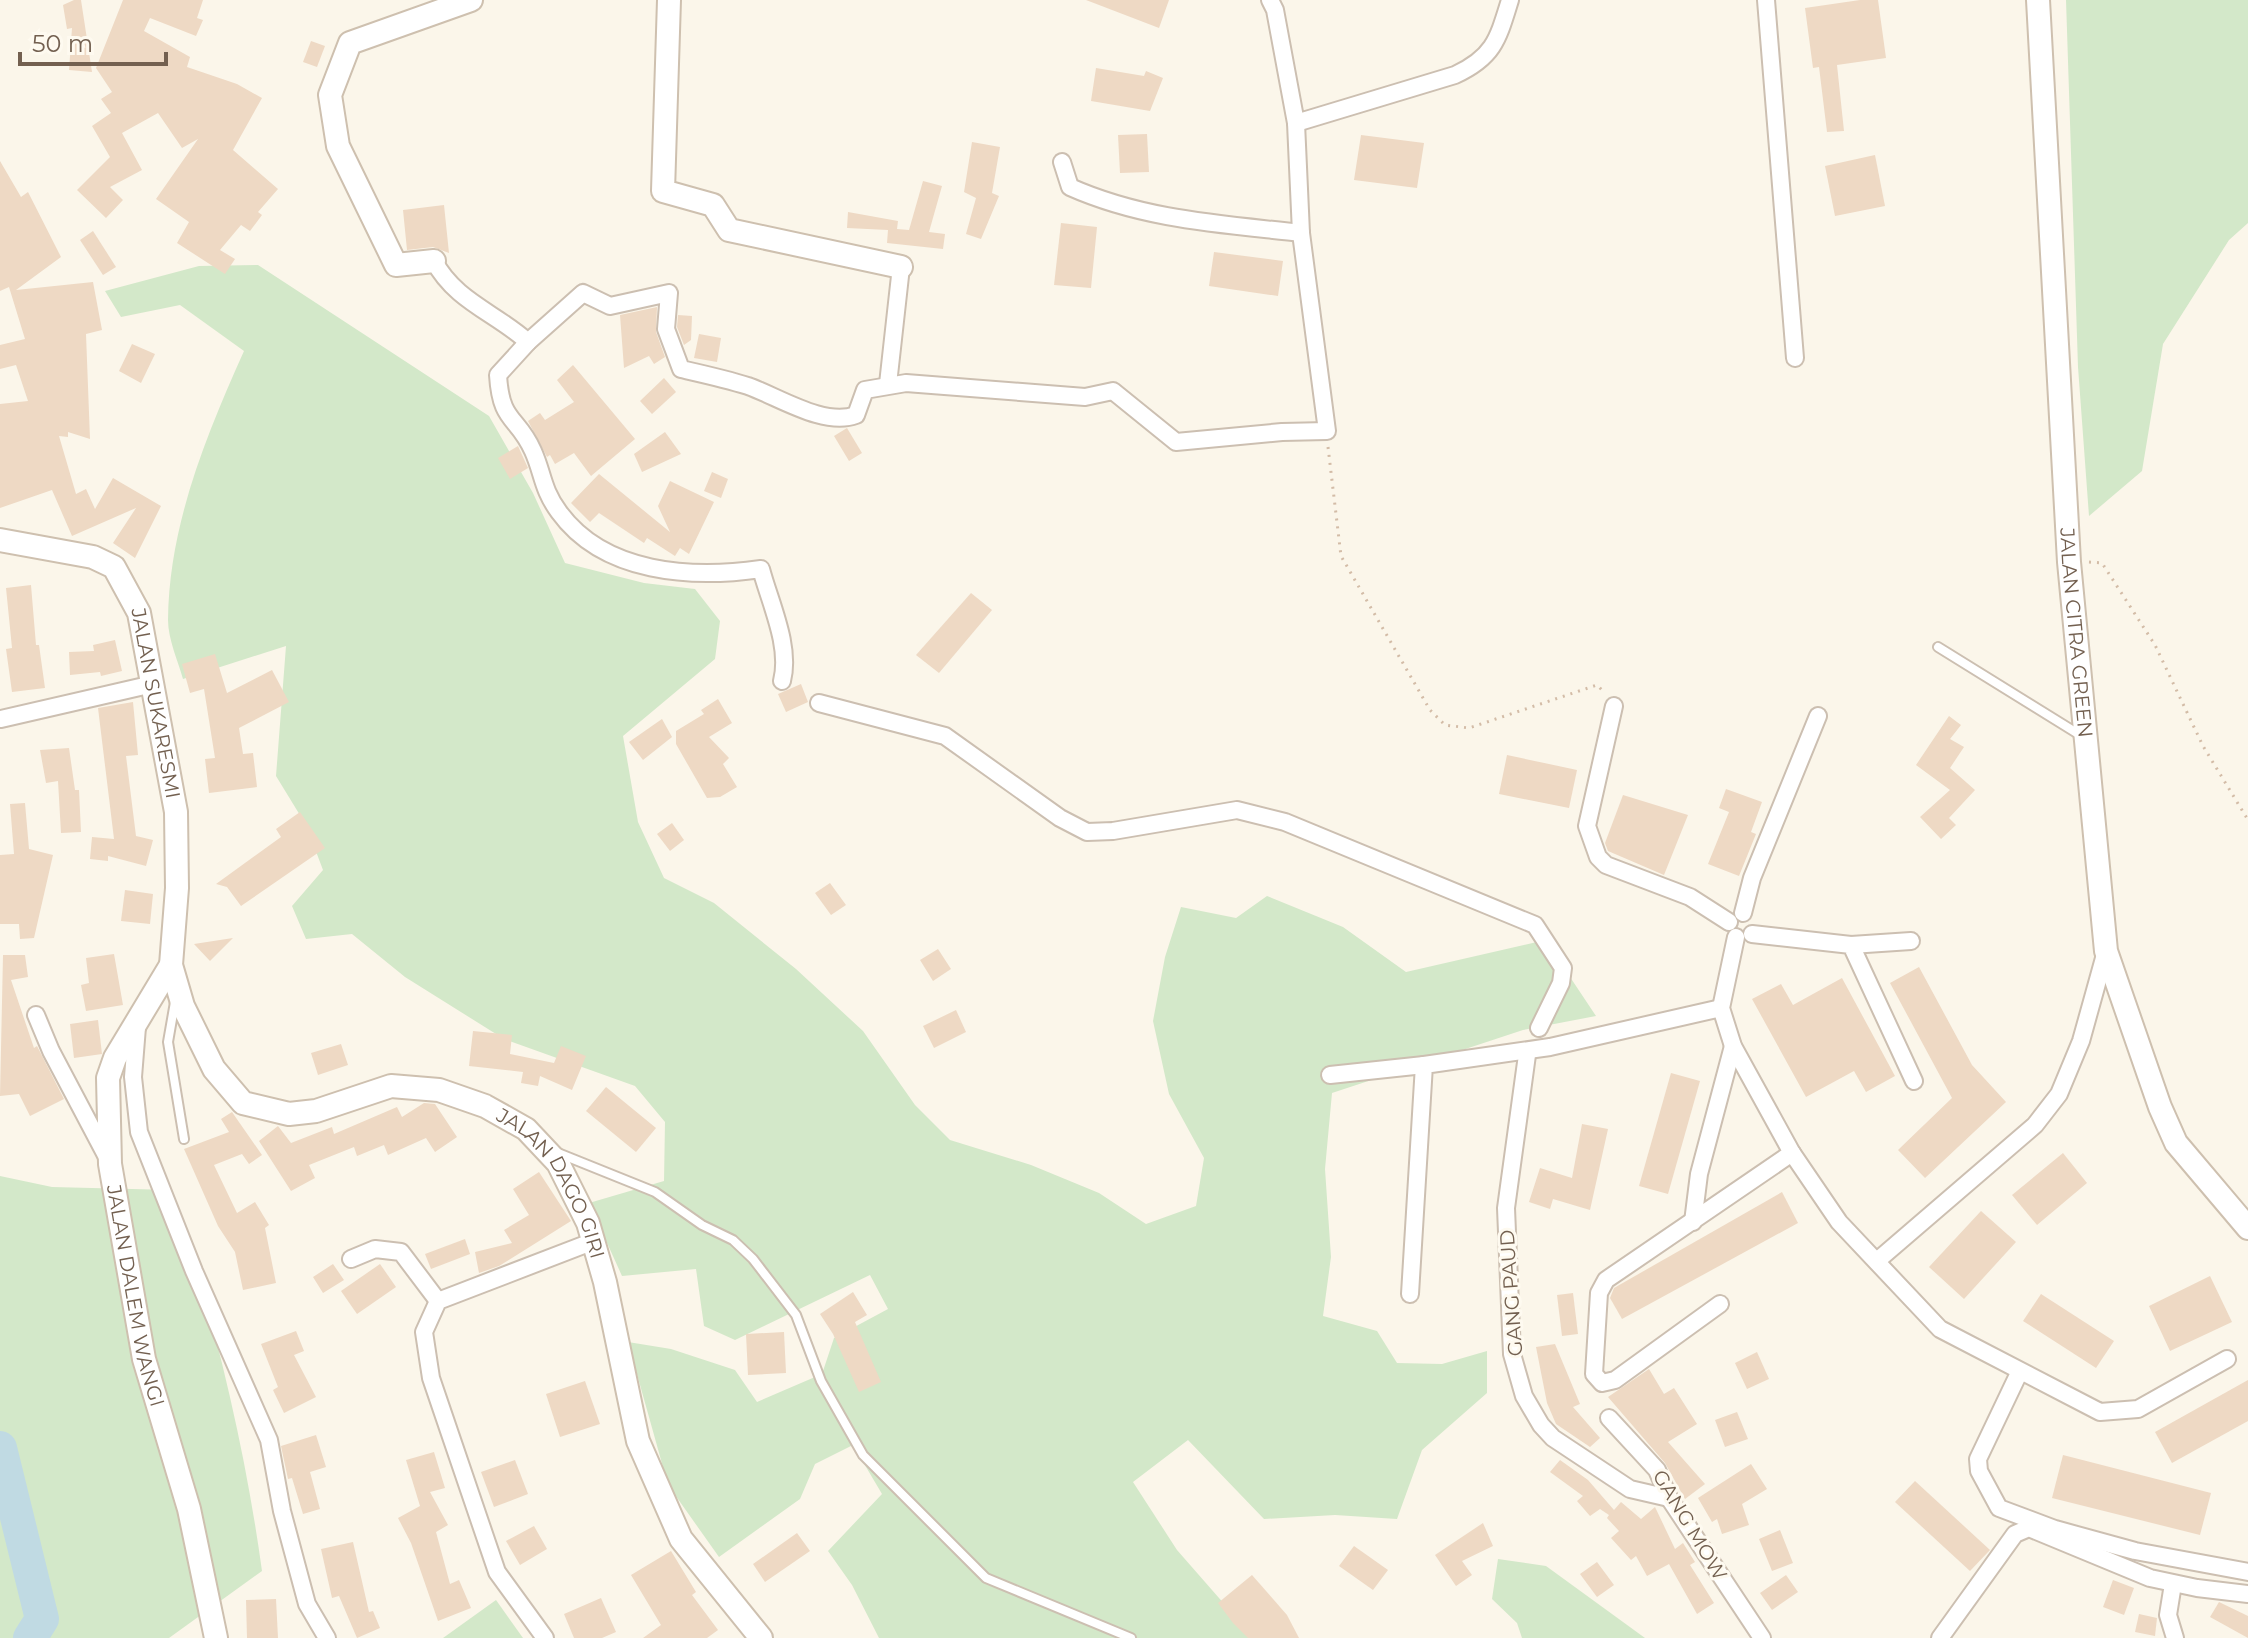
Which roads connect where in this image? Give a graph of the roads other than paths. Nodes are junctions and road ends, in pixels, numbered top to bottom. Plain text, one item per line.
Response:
1 (471, 0) edge
2 (669, 0) edge
3 (1270, 0) edge
4 (1510, 0) edge
5 (1766, 0) edge
6 (2038, 0) edge
7 (1296, 123) junction
8 (1062, 162) dead end
9 (1301, 233) junction
10 (434, 261) joint
11 (901, 267) joint
12 (528, 342) junction
13 (1795, 358) dead end
14 (888, 384) junction
15 (0, 540) edge
16 (1938, 647) dead end
17 (782, 681) dead end
18 (153, 684) junction
19 (819, 703) dead end
20 (1614, 706) road end
21 (1818, 716) dead end
22 (1, 719) edge
23 (2088, 740) junction
24 (1740, 926) junction
25 (1911, 941) dead end
26 (1851, 945) junction
27 (2106, 951) junction
28 (171, 965) junction
29 (179, 992) junction
30 (1721, 1008) junction
31 (36, 1015) dead end
32 (137, 1027) junction
33 (1539, 1028) dead end
34 (1733, 1046) junction
35 (1537, 1050) junction
36 (1424, 1065) junction
37 (1330, 1075) dead end
38 (1914, 1081) dead end
39 (184, 1139) dead end
40 (543, 1147) junction
41 (1792, 1153) junction
42 (110, 1164) junction
43 (1693, 1222) junction
44 (2248, 1228) edge
45 (594, 1241) junction
46 (351, 1259) dead end
47 (1878, 1260) junction
48 (1410, 1294) dead end
49 (438, 1301) junction
50 (1720, 1304) dead end
51 (2227, 1359) dead end
52 (2019, 1373) junction
53 (1609, 1418) dead end
54 (1669, 1498) junction
55 (2248, 1572) edge
56 (2173, 1584) junction
57 (2248, 1594) edge
58 (216, 1638) edge
59 (327, 1638) edge
60 (545, 1638) edge
61 (761, 1638) edge
62 (1131, 1638) edge
63 (1762, 1638) edge
64 (1940, 1638) edge
65 (2175, 1638) edge

1 - 10 street
2 - 11 street
3 - 7 street
4 - 7 street
5 - 13 street
6 - 23 street, JALAN CITRA GREEN
7 - 9 street
8 - 9 street
9 - 14 street
10 - 12 street
11 - 14 street
12 - 14 street
12 - 17 street
15 - 18 street, JALAN SUKARESMI
16 - 23 lane
18 - 22 street
18 - 28 street, JALAN SUKARESMI
19 - 33 street
20 - 24 street
21 - 24 street
23 - 27 street, JALAN CITRA GREEN
24 - 26 street
24 - 30 street
25 - 26 street
26 - 38 street
27 - 44 street, JALAN CITRA GREEN
27 - 47 street
28 - 29 street, JALAN DAGO GIRI
28 - 32 street, JALAN DALEM WANGI
29 - 39 lane
29 - 40 street, JALAN DAGO GIRI
30 - 34 street
30 - 35 street
31 - 42 street
32 - 42 street, JALAN DALEM WANGI
32 - 59 street
34 - 41 street
34 - 43 street
35 - 36 street
35 - 54 street, GANG PAUD
36 - 37 street
36 - 48 street
40 - 45 street, JALAN DAGO GIRI
40 - 62 lane
41 - 43 street
41 - 47 street
42 - 58 street, JALAN DALEM WANGI
43 - 50 street
45 - 49 street
45 - 61 street, JALAN DAGO GIRI
46 - 49 street
47 - 52 street
49 - 60 street
51 - 52 street
52 - 55 street
53 - 54 street, GANG MOW
54 - 63 street, GANG MOW
56 - 57 street
56 - 64 street
56 - 65 street

